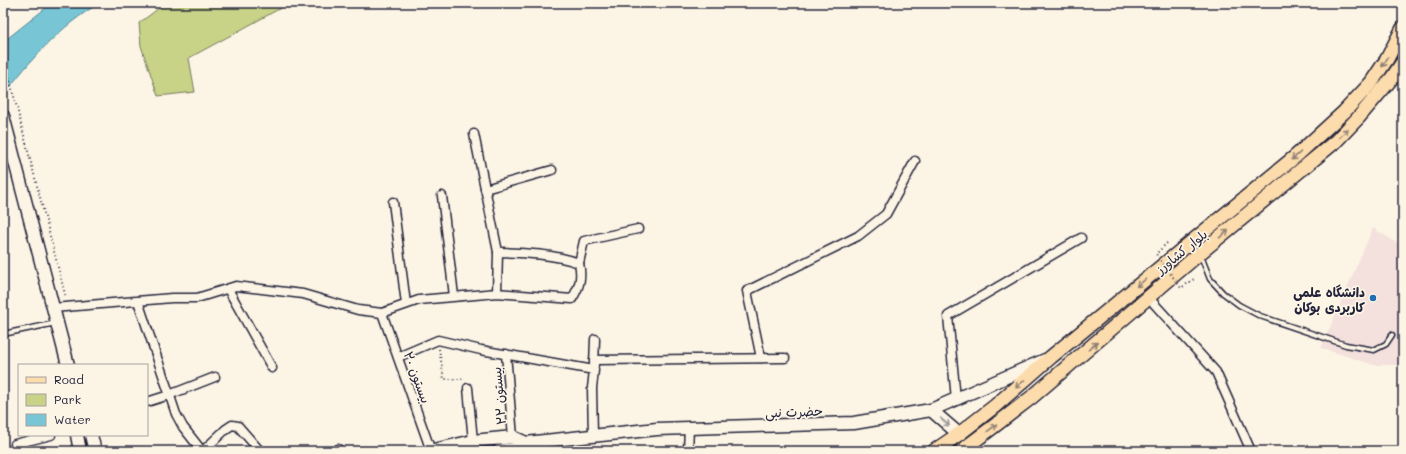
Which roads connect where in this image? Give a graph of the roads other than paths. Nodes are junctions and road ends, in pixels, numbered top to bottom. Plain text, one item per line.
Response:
1 (1403, 28) edge
2 (1403, 62) edge
3 (3, 116) edge
4 (474, 134) dead end
5 (915, 161) dead end
6 (552, 170) dead end
7 (485, 189) junction
8 (442, 196) dead end
9 (393, 202) dead end
10 (638, 229) dead end
11 (1081, 238) dead end
12 (498, 252) junction
13 (1200, 254) junction
14 (579, 263) junction
15 (228, 289) junction
16 (497, 292) junction
17 (454, 296) junction
18 (1149, 298) junction
19 (138, 301) junction
20 (406, 304) junction
21 (53, 308) junction
22 (382, 313) junction
23 (56, 322) junction
24 (3, 334) edge
25 (1392, 335) dead end
26 (595, 340) dead end
27 (506, 354) junction
28 (398, 357) junction
29 (761, 358) junction
30 (785, 358) dead end
31 (1051, 358) junction
32 (594, 360) junction
33 (67, 363) edge
34 (272, 368) dead end
35 (594, 370) junction
36 (215, 377) dead end
37 (468, 388) road end
38 (169, 395) junction
39 (956, 399) junction
40 (148, 402) edge
41 (931, 410) junction
42 (689, 428) junction
43 (959, 434) junction
44 (593, 435) junction
45 (47, 436) edge
46 (77, 436) edge
47 (91, 436) edge
48 (513, 437) junction
49 (473, 441) junction
50 (526, 443) junction
51 (15, 444) dead end
52 (514, 450) edge
53 (80, 451) edge
54 (95, 451) edge
55 (202, 451) edge
56 (260, 451) edge
57 (430, 451) edge
58 (499, 451) edge
59 (688, 451) edge
60 (934, 451) edge
61 (960, 451) edge
62 (1251, 451) edge

1 -> 31 main road, بلوار کشاورز
13 -> 2 main road, بلوار کشاورز
3 - 21 street
4 - 7 street
5 - 29 street
6 - 7 street
7 - 12 street
8 - 17 street
9 - 20 street
10 - 14 street
11 - 39 street
12 - 14 street
12 - 16 street
13 - 18 main road, بلوار کشاورز
13 - 25 lane
14 - 16 street
15 - 19 street
15 - 22 street
15 - 34 street
16 - 17 street
17 - 20 street
61 -> 18 main road, بلوار کشاورز
18 - 62 street
19 - 21 street
19 - 38 street
20 - 22 street
21 - 23 street
22 - 28 street, بیستون ۲۰
23 - 24 lane
23 - 33 street
26 - 32 street
27 - 28 street
27 - 35 street
27 - 48 street, بیستون ۲۲
28 - 57 street, بیستون ۲۰
29 - 30 street
29 - 32 street
31 - 39 street, حضرت نبی
31 -> 43 main road, بلوار کشاورز
32 - 35 street
35 - 44 street
36 - 38 street
37 - 49 street
38 - 40 street
38 - 55 street
39 - 41 street, حضرت نبی
41 - 42 street, حضرت نبی
41 -> 43 street
42 - 44 street, حضرت نبی
42 - 59 street
43 - 60 main road, بلوار کشاورز
44 - 50 street, حضرت نبی
45 - 51 street
46 - 53 street
47 - 54 street
48 - 49 street
48 - 50 street
49 - 57 street
50 - 52 street
52 - 58 street
55 - 56 street

